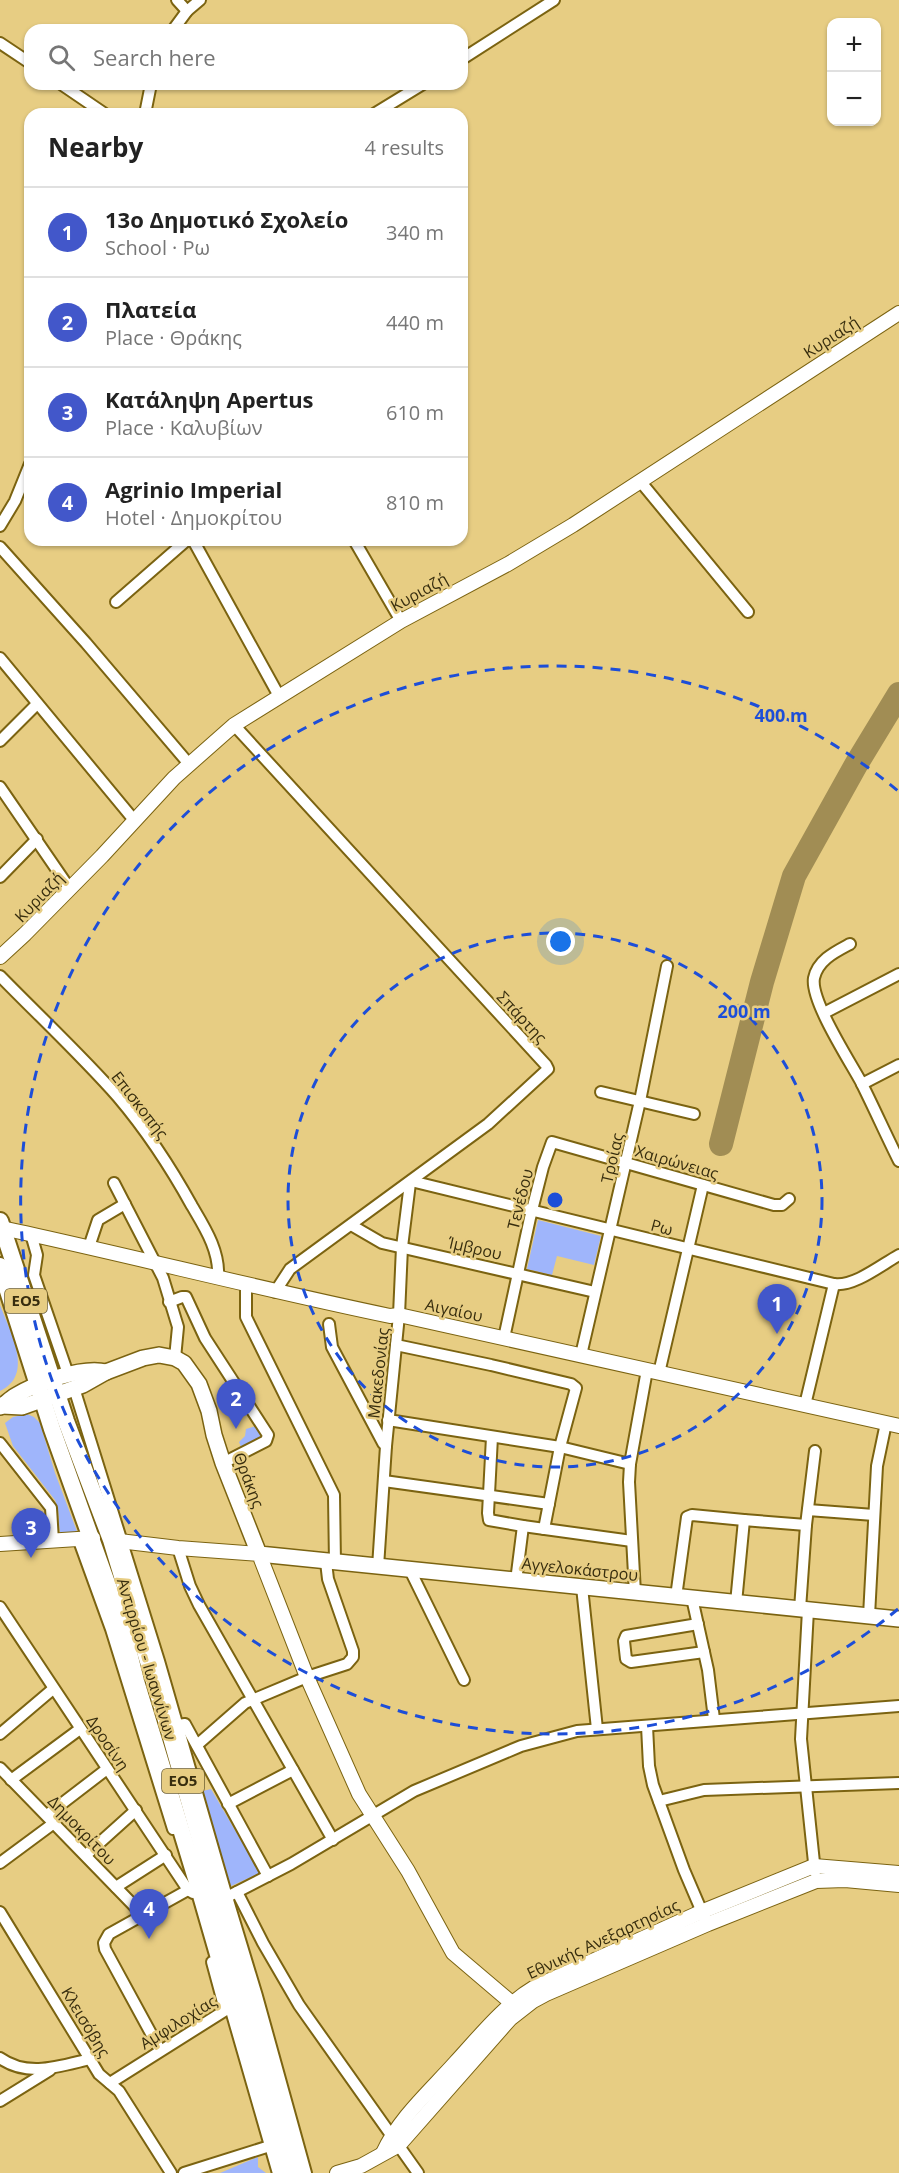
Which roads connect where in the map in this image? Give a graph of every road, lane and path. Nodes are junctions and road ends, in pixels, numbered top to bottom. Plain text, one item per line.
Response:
1 (177, 0) edge
2 (200, 0) edge
3 (554, 0) edge
4 (188, 11) junction
5 (178, 24) edge
6 (0, 42) edge
7 (468, 55) edge
8 (24, 59) edge
9 (70, 90) edge
10 (150, 90) edge
11 (413, 90) edge
12 (96, 108) edge
13 (146, 108) edge
14 (384, 108) edge
15 (899, 313) edge
16 (24, 479) edge
17 (640, 481) junction
18 (0, 526) edge
19 (180, 546) edge
20 (197, 546) edge
21 (357, 546) edge
22 (0, 547) edge
23 (116, 602) dead end
24 (748, 612) dead end
25 (401, 621) junction
26 (0, 658) edge
27 (279, 696) junction
28 (37, 704) junction
29 (234, 725) junction
30 (0, 741) edge
31 (189, 764) junction
32 (0, 787) edge
33 (134, 820) junction
34 (37, 839) junction
35 (0, 877) edge
36 (70, 889) junction
37 (850, 944) dead end
38 (0, 957) edge
39 (667, 966) dead end
40 (899, 974) edge
41 (0, 976) edge
42 (824, 1013) junction
43 (899, 1065) edge
44 (862, 1084) junction
45 (602, 1092) dead end
46 (640, 1101) junction
47 (694, 1114) dead end
48 (556, 1142) joint
49 (899, 1161) edge
50 (627, 1163) junction
51 (410, 1182) junction
52 (114, 1183) dead end
53 (703, 1185) junction
54 (789, 1199) dead end
55 (125, 1204) junction
56 (532, 1209) junction
57 (1, 1224) edge
58 (351, 1225) junction
59 (612, 1229) junction
60 (32, 1234) junction
61 (89, 1247) junction
62 (402, 1247) junction
63 (687, 1249) junction
64 (899, 1255) edge
65 (154, 1261) junction
66 (0, 1266) edge
67 (518, 1273) junction
68 (218, 1278) junction
69 (834, 1284) junction
70 (246, 1285) junction
71 (275, 1292) junction
72 (596, 1292) junction
73 (169, 1302) junction
74 (399, 1315) junction
75 (329, 1324) dead end
76 (504, 1338) junction
77 (396, 1345) junction
78 (581, 1355) junction
79 (175, 1358) junction
80 (653, 1371) junction
81 (55, 1387) junction
82 (805, 1405) junction
83 (1, 1407) edge
84 (388, 1420) junction
85 (893, 1424) edge
86 (492, 1437) junction
87 (0, 1443) edge
88 (386, 1446) junction
89 (560, 1447) junction
90 (815, 1451) dead end
91 (223, 1463) junction
92 (630, 1464) junction
93 (384, 1481) junction
94 (489, 1496) junction
95 (549, 1504) junction
96 (808, 1510) junction
97 (874, 1515) junction
98 (744, 1520) junction
99 (806, 1525) junction
100 (523, 1526) junction
101 (544, 1529) junction
102 (86, 1538) junction
103 (53, 1540) junction
104 (117, 1540) junction
105 (632, 1541) junction
106 (0, 1544) edge
107 (178, 1548) junction
108 (259, 1554) junction
109 (331, 1562) junction
110 (378, 1567) junction
111 (410, 1570) junction
112 (516, 1581) junction
113 (582, 1587) junction
114 (635, 1593) junction
115 (676, 1597) junction
116 (692, 1598) junction
117 (736, 1603) junction
118 (0, 1607) edge
119 (804, 1609) junction
120 (869, 1616) junction
121 (899, 1619) edge
122 (698, 1624) junction
123 (117, 1627) junction
124 (704, 1652) junction
125 (307, 1677) junction
126 (464, 1680) dead end
127 (53, 1689) junction
128 (252, 1699) junction
129 (899, 1706) edge
130 (802, 1713) junction
131 (714, 1719) junction
132 (172, 1726) junction
133 (647, 1726) junction
134 (80, 1729) junction
135 (597, 1729) junction
136 (0, 1734) edge
137 (196, 1745) junction
138 (0, 1768) edge
139 (107, 1769) junction
140 (293, 1770) junction
141 (12, 1780) junction
142 (899, 1783) edge
143 (806, 1786) junction
144 (659, 1801) junction
145 (228, 1804) junction
146 (136, 1810) junction
147 (372, 1816) junction
148 (51, 1819) junction
149 (171, 1823) junction
150 (151, 1832) junction
151 (333, 1840) junction
152 (86, 1855) junction
153 (166, 1856) junction
154 (0, 1863) edge
155 (814, 1866) junction
156 (899, 1873) edge
157 (268, 1876) junction
158 (816, 1881) junction
159 (899, 1885) edge
160 (116, 1887) junction
161 (191, 1892) junction
162 (237, 1892) junction
163 (226, 1897) junction
164 (202, 1910) junction
165 (0, 1911) edge
166 (142, 1914) junction
167 (705, 1918) junction
168 (515, 2007) junction
169 (228, 2008) junction
170 (160, 2050) junction
171 (0, 2058) edge
172 (90, 2059) junction
173 (53, 2068) junction
174 (110, 2083) junction
175 (0, 2101) edge
176 (395, 2139) junction
177 (279, 2143) junction
178 (171, 2173) edge
179 (184, 2173) edge
180 (281, 2173) edge
181 (295, 2173) edge
182 (306, 2173) edge
183 (337, 2173) edge
184 (418, 2173) edge

1 - 4 street
2 - 4 street
3 - 7 street
4 - 5 street
6 - 8 street
9 - 12 street
10 - 13 street
11 - 14 street
15 - 17 street, Κυριαζή
16 - 18 street
17 - 24 street
17 - 25 street, Κυριαζή
19 - 23 street
20 - 27 street
21 - 25 street
22 - 31 street
25 - 27 street, Κυριαζή
26 - 28 street
27 - 29 street, Κυριαζή
28 - 30 street
28 - 33 street
29 - 31 street, Κυριαζή
29 - 51 street, Σπάρτης
31 - 33 street, Κυριαζή
32 - 34 street
33 - 36 street, Κυριαζή
34 - 35 street
34 - 36 street
36 - 38 street, Κυριαζή
37 - 42 street
39 - 46 street, Τροίας
40 - 42 street
41 - 68 street, Επισκοπής
42 - 44 street
43 - 44 street
44 - 49 street
45 - 46 street
46 - 47 street
46 - 50 street, Τροίας
48 - 50 street, Χαιρώνειας
48 - 56 street, Τενέδου
50 - 53 street, Χαιρώνειας
50 - 59 street, Τροίας
51 - 56 street, Ρω
51 - 58 street, Σπάρτης
51 - 62 street, Μακεδονίας
52 - 55 street
53 - 54 street, Χαιρώνειας
53 - 63 street
55 - 61 street
55 - 65 street
56 - 59 street, Ρω
56 - 67 street, Τενέδου
57 - 60 street, Αιγαίου
57 - 81 main road, Αντιρρίου - Ιωαννίνων / ΕΟ5
58 - 62 street, Ίμβρου
58 - 71 street, Σπάρτης
59 - 63 street, Ρω
59 - 72 street, Τροίας
60 - 61 street, Αιγαίου
60 - 81 street
61 - 65 street, Αιγαίου
62 - 67 street, Ίμβρου
62 - 74 street, Μακεδονίας
63 - 69 street, Ρω
63 - 80 street
64 - 69 street, Ρω
65 - 68 street, Αιγαίου
65 - 73 street
66 - 81 main road, Αντιρρίου - Ιωαννίνων / ΕΟ5
67 - 72 street, Ίμβρου
67 - 76 street, Τενέδου
68 - 70 street, Αιγαίου
69 - 82 street
70 - 71 street, Αιγαίου
70 - 109 street
71 - 74 street, Αιγαίου
72 - 78 street, Τροίας
73 - 79 street
73 - 91 street
74 - 76 street, Αιγαίου
74 - 77 street, Μακεδονίας
75 - 88 street
76 - 78 street, Αιγαίου
77 - 84 street, Μακεδονίας
77 - 89 street
78 - 80 street, Αιγαίου
79 - 81 main road
79 - 91 main road, Θράκης
80 - 82 street, Αιγαίου
80 - 92 street
81 - 83 main road
81 - 102 main road, Αντιρρίου - Ιωαννίνων / ΕΟ5
81 - 104 main road, Αντιρρίου - Ιωαννίνων / ΕΟ5
82 - 85 street, Αιγαίου
84 - 86 street
84 - 88 street, Μακεδονίας
85 - 97 street
86 - 89 street
86 - 94 street
87 - 103 street
88 - 93 street, Μακεδονίας
89 - 92 street
89 - 95 street
90 - 96 street
91 - 108 main road, Θράκης
92 - 105 street
93 - 94 street
93 - 110 street, Μακεδονίας
94 - 95 street
94 - 100 street
95 - 101 street
96 - 97 street
96 - 99 street
97 - 120 street
98 - 99 street
98 - 115 street
98 - 117 street
99 - 119 street
100 - 101 street
100 - 112 street
101 - 105 street
102 - 103 street
102 - 123 main road, Αντιρρίου - Ιωαννίνων / ΕΟ5
103 - 106 street
104 - 107 street
104 - 132 main road, Αντιρρίου - Ιωαννίνων / ΕΟ5
105 - 114 street
107 - 108 street
107 - 128 street
108 - 109 main road, Αγγελοκάστρου
108 - 125 street
109 - 110 main road, Αγγελοκάστρου
109 - 125 street
110 - 111 main road, Αγγελοκάστρου
111 - 112 main road, Αγγελοκάστρου
111 - 126 street
112 - 113 main road, Αγγελοκάστρου
113 - 114 main road, Αγγελοκάστρου
113 - 135 street
114 - 115 main road, Αγγελοκάστρου
115 - 116 main road, Αγγελοκάστρου
116 - 117 main road, Αγγελοκάστρου
116 - 122 street
117 - 119 main road, Αγγελοκάστρου
118 - 127 street, Δροσίνη
119 - 120 main road, Αγγελοκάστρου
119 - 130 street
120 - 121 main road, Αγγελοκάστρου
122 - 124 street
122 - 124 street
123 - 149 street
123 - 164 main road, Αντιρρίου - Ιωαννίνων / ΕΟ5
124 - 131 street
125 - 128 street
125 - 147 street
127 - 134 street, Δροσίνη
127 - 136 street
128 - 137 street
128 - 140 street
129 - 130 street
130 - 131 street
130 - 143 street
131 - 133 street
132 - 137 street
132 - 163 street
132 - 177 main road, Αντιρρίου - Ιωαννίνων / ΕΟ5
133 - 135 street
133 - 144 street
134 - 139 street, Δροσίνη
134 - 141 street
135 - 147 street
137 - 145 street
138 - 141 street, Δημοκρίτου
139 - 146 street, Δροσίνη
139 - 148 street
140 - 145 street
140 - 151 street
141 - 148 street, Δημοκρίτου
142 - 143 street
143 - 144 street
143 - 155 street
144 - 167 street
145 - 157 street
146 - 150 street, Δροσίνη
146 - 152 street
147 - 151 street
147 - 168 street
148 - 152 street, Δημοκρίτου
148 - 154 street
149 - 150 street
149 - 161 street
150 - 153 street, Δροσίνη
151 - 157 street
152 - 160 street, Δημοκρίτου
153 - 160 street
153 - 161 street, Δροσίνη
155 - 156 street, Εθνικής Ανεξαρτησίας
155 - 158 street
155 - 167 street, Εθνικής Ανεξαρτησίας
157 - 162 street
158 - 159 street, Εθνικής Ανεξαρτησίας
158 - 167 street, Εθνικής Ανεξαρτησίας
160 - 166 street, Δημοκρίτου
161 - 164 street
161 - 166 street
162 - 163 street
162 - 176 street
163 - 182 street
164 - 169 main road, Αντιρρίου - Ιωαννίνων / ΕΟ5
165 - 172 street, Κλεισόβης
166 - 170 street
167 - 168 street, Εθνικής Ανεξαρτησίας
168 - 176 street, Εθνικής Ανεξαρτησίας
169 - 170 street, Αμφιλοχίας
169 - 177 main road, Αντιρρίου - Ιωαννίνων / ΕΟ5
170 - 174 street, Αμφιλοχίας
171 - 173 street
172 - 173 street
172 - 174 street, Κλεισόβης
173 - 175 street
174 - 178 street, Κλεισόβης
176 - 183 street, Εθνικής Ανεξαρτησίας
176 - 184 street
177 - 179 street
177 - 180 main road, Αντιρρίου - Ιωαννίνων / ΕΟ5
177 - 181 main road, Αντιρρίου - Ιωαννίνων / ΕΟ5

